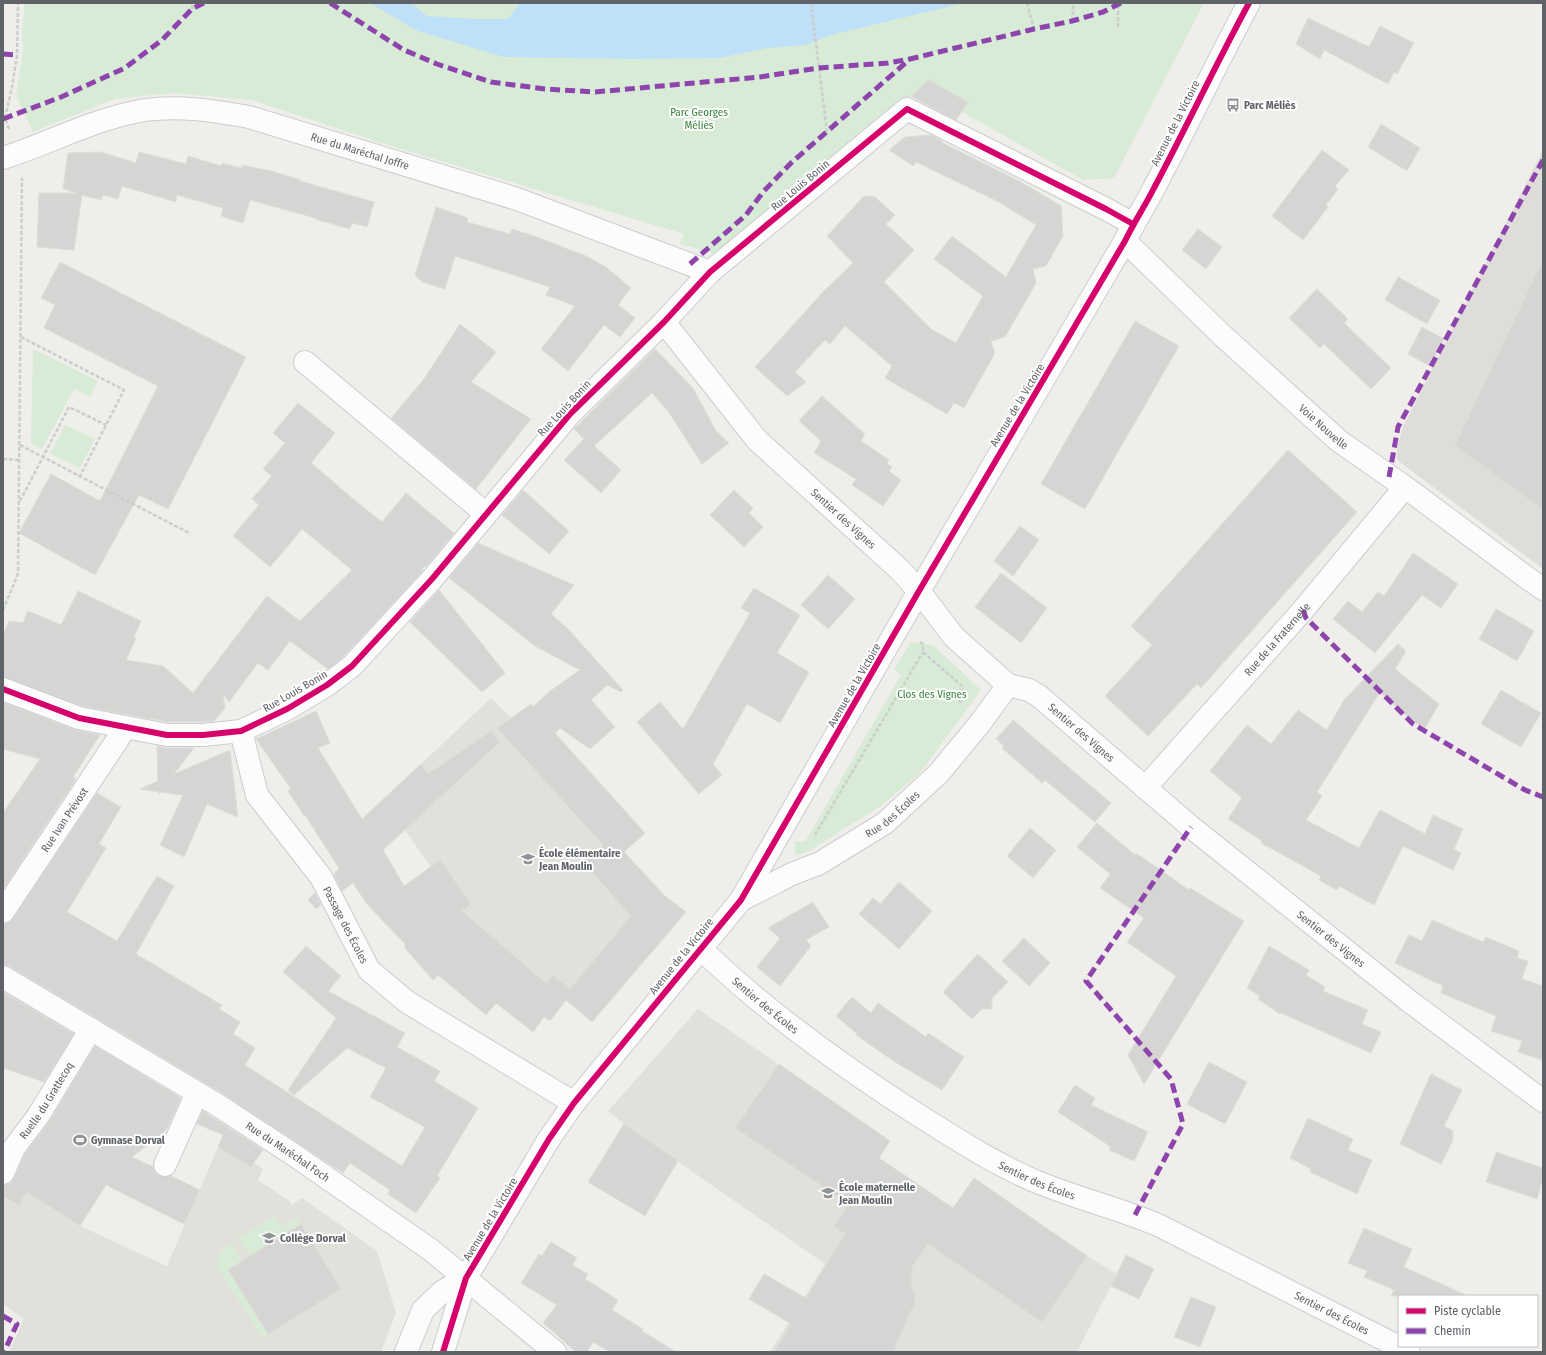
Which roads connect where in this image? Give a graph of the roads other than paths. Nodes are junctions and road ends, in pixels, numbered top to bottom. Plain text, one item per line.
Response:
1 (1249, 3) edge
2 (10, 155) edge
3 (1129, 233) junction
4 (710, 272) junction
5 (664, 322) junction
6 (305, 362) dead end
7 (1404, 487) junction
8 (486, 514) junction
9 (1543, 588) edge
10 (919, 591) junction
11 (1008, 685) junction
12 (3, 689) edge
13 (126, 727) junction
14 (241, 731) junction
15 (1145, 788) junction
16 (741, 900) junction
17 (3, 912) edge
18 (700, 948) junction
19 (3, 977) edge
20 (91, 1029) junction
21 (197, 1093) junction
22 (1543, 1101) edge
23 (574, 1103) junction
24 (165, 1165) dead end
25 (3, 1173) edge
26 (466, 1278) junction
27 (1398, 1346) edge
28 (1399, 1347) edge
29 (406, 1352) edge
30 (443, 1352) edge
31 (555, 1352) edge
32 (1409, 1352) edge

1 - 3 street, Avenue de la Victoire
2 - 4 street, Rue du Maréchal Joffre
3 - 4 street, Rue Louis Bonin
3 - 7 street, Voie Nouvelle
3 - 10 street, Avenue de la Victoire
4 - 5 street, Rue Louis Bonin
5 - 8 street, Rue Louis Bonin
5 - 10 street, Sentier des Vignes
6 - 8 street
7 - 9 street, Voie Nouvelle
7 - 15 street, Rue de la Fraternelle
8 - 14 street, Rue Louis Bonin
10 - 11 street, Sentier des Vignes
10 - 16 street, Avenue de la Victoire
11 - 15 street, Sentier des Vignes
11 - 16 street, Rue des Écoles
12 - 13 street, Rue Louis Bonin
13 - 14 street, Rue Louis Bonin
13 - 17 street, Rue Ivan Prévost
14 - 23 street, Passage des Écoles
15 - 22 street, Sentier des Vignes
16 - 18 street, Avenue de la Victoire
18 - 23 street, Avenue de la Victoire
18 - 27 street, Sentier des Écoles
19 - 20 street, Rue du Maréchal Foch
20 - 21 street, Rue du Maréchal Foch
20 - 25 street, Ruelle du Grattecoq
21 - 24 street
21 - 26 street, Rue du Maréchal Foch
23 - 26 street, Avenue de la Victoire
26 - 29 street
26 - 30 street, Avenue de la Victoire
26 - 31 street, Rue du Maréchal Foch
28 - 32 street, Sentier des Écoles

